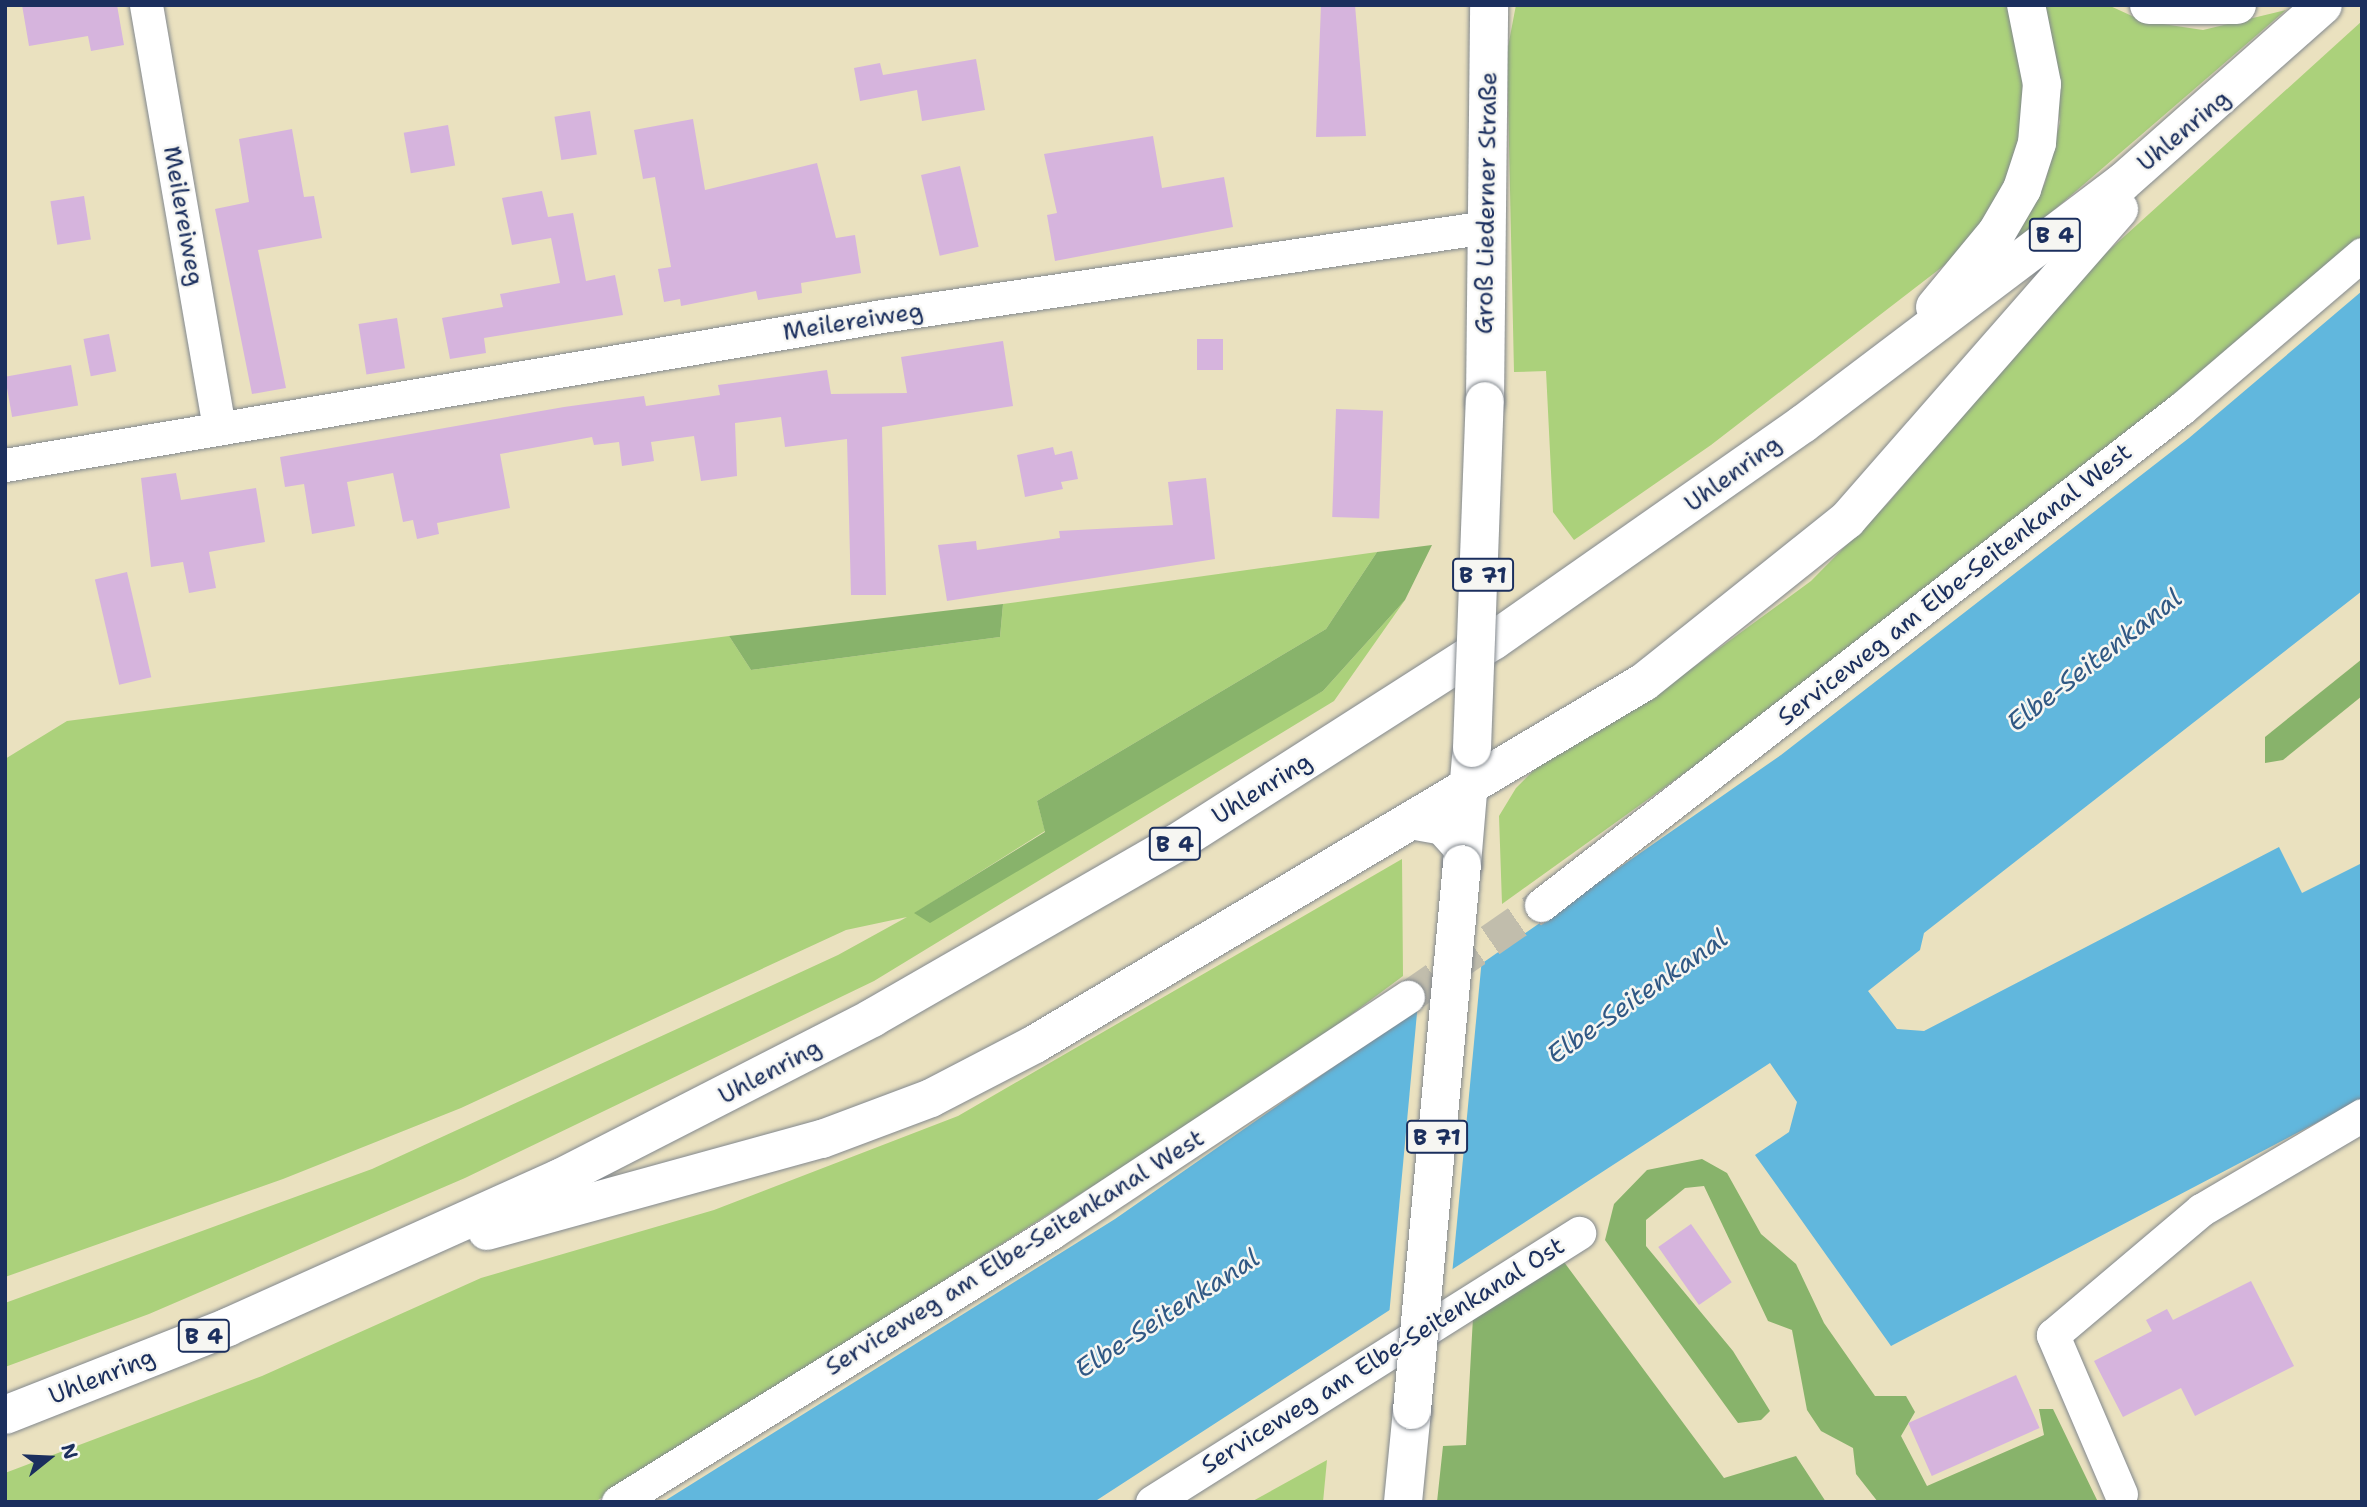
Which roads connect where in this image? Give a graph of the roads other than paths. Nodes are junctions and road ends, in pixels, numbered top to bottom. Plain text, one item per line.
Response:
1 (146, 5) edge
2 (1489, 5) edge
3 (2026, 5) edge
4 (2149, 5) edge
5 (2237, 5) edge
6 (2323, 5) edge
7 (2208, 112) junction
8 (1487, 227) junction
9 (2362, 254) edge
10 (1898, 352) junction
11 (219, 426) junction
12 (5, 465) edge
13 (1468, 790) junction
14 (1416, 821) junction
15 (1462, 856) junction
16 (1541, 905) tunnel mouth
17 (1408, 997) tunnel mouth
18 (2362, 1115) edge
19 (1579, 1233) dead end
20 (401, 1251) junction
21 (5, 1415) edge
22 (2120, 1494) dead end
23 (618, 1502) edge
24 (1152, 1502) edge
25 (1403, 1502) edge

1 - 11 street, Meilereiweg
2 - 8 main road, Groß Liederner Straße / B 71
3 - 10 main road
4 - 5 main road
6 - 7 main road, Uhlenring / B 4
7 - 10 main road, Uhlenring / B 4
7 - 13 main road
8 - 11 street, Meilereiweg
8 - 13 main road, Groß Liederner Straße / B 71, bridge
9 - 16 street, Serviceweg am Elbe-Seitenkanal West
10 - 20 main road, Uhlenring / B 4
11 - 12 street, Meilereiweg
13 - 14 main road
13 - 15 main road, B 71
14 - 15 main road
14 - 20 main road
15 - 25 main road, B 71, bridge
17 - 23 street, Serviceweg am Elbe-Seitenkanal West
18 - 22 street
19 - 24 street, Serviceweg am Elbe-Seitenkanal Ost
20 - 21 main road, Uhlenring / B 4

